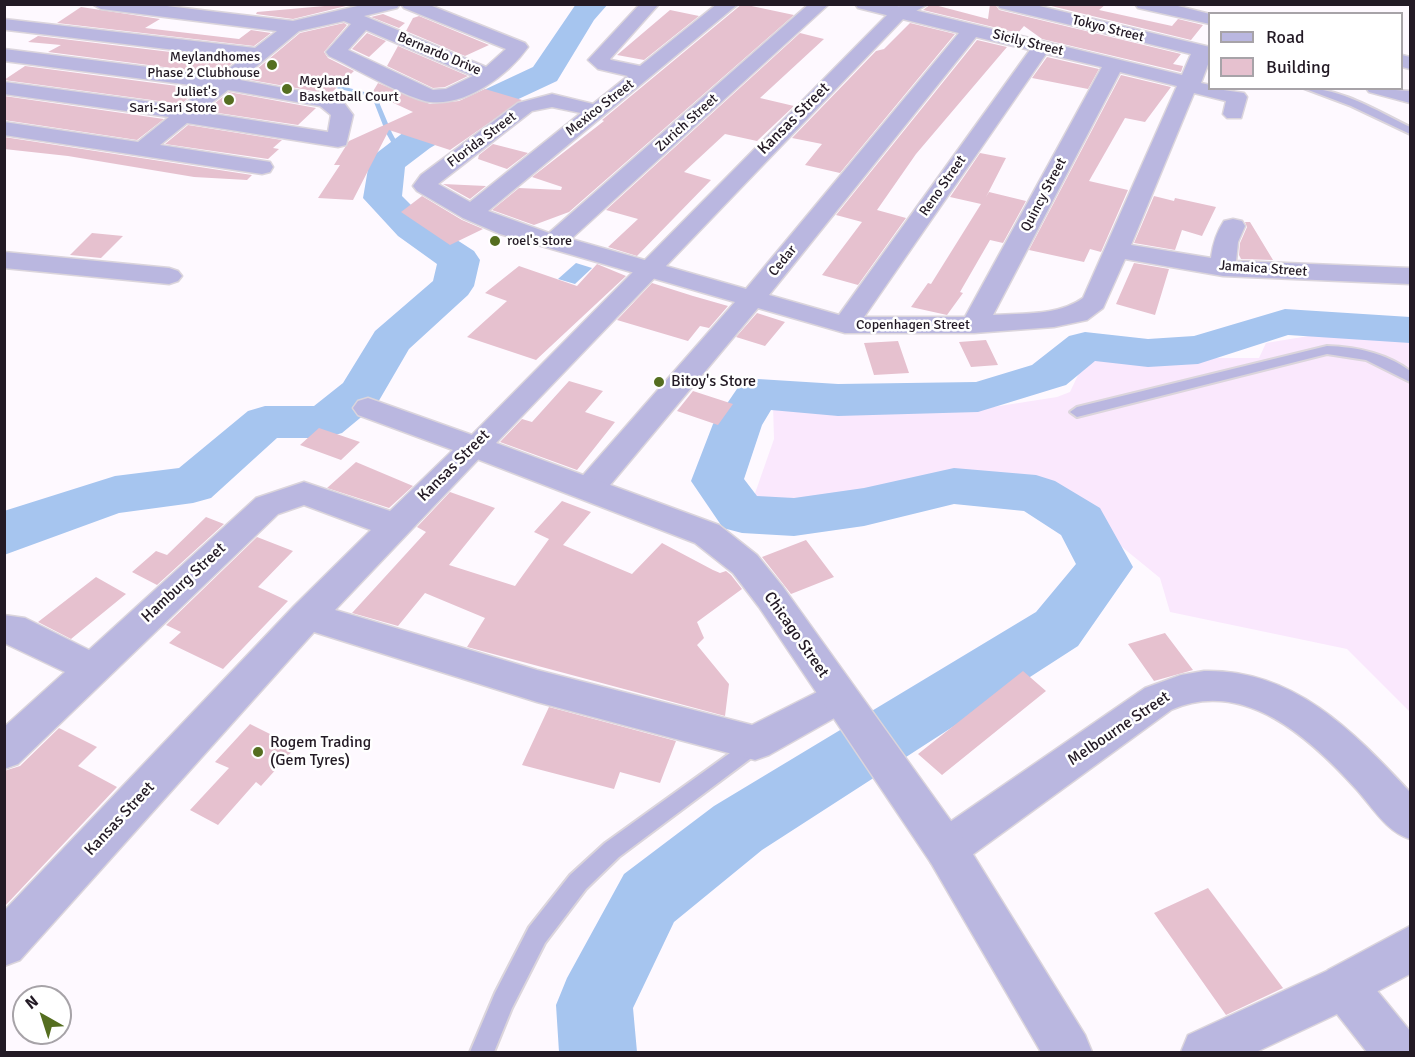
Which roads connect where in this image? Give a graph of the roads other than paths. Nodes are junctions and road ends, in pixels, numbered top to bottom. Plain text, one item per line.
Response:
1 (101, 4) edge
2 (329, 4) edge
3 (391, 4) edge
4 (410, 4) edge
5 (650, 4) edge
6 (729, 4) edge
7 (820, 4) edge
8 (864, 4) edge
9 (1144, 4) edge
10 (1018, 6) edge
11 (35, 9) dead end
12 (908, 9) edge
13 (354, 18) junction
14 (1208, 19) edge
15 (6, 24) edge
16 (293, 27) junction
17 (972, 29) junction
18 (1042, 46) junction
19 (1206, 52) edge
20 (259, 54) junction
21 (4, 55) edge
22 (1114, 64) junction
23 (644, 73) junction
24 (489, 75) junction
25 (223, 83) junction
26 (1190, 85) junction
27 (4, 88) edge
28 (1208, 90) edge
29 (1208, 90) edge
30 (1314, 90) edge
31 (1384, 90) edge
32 (1410, 97) edge
33 (596, 111) junction
34 (184, 114) junction
35 (1234, 114) dead end
36 (4, 128) edge
37 (1410, 131) edge
38 (142, 149) junction
39 (262, 167) dead end
40 (471, 213) junction
41 (1233, 225) dead end
42 (553, 242) junction
43 (1118, 250) junction
44 (4, 261) edge
45 (1223, 268) junction
46 (645, 270) junction
47 (169, 276) dead end
48 (1410, 276) edge
49 (753, 297) junction
50 (845, 325) junction
51 (974, 325) junction
52 (1410, 378) edge
53 (368, 408) dead end
54 (1077, 412) dead end
55 (475, 447) junction
56 (589, 489) junction
57 (393, 525) junction
58 (307, 616) junction
59 (4, 629) edge
60 (91, 668) junction
61 (848, 709) junction
62 (755, 743) junction
63 (4, 752) edge
64 (1410, 820) edge
65 (946, 849) junction
66 (4, 944) edge
67 (1410, 949) edge
68 (1344, 986) junction
69 (482, 1053) edge
70 (1068, 1053) edge
71 (1205, 1053) edge
72 (1397, 1053) edge

1 - 16 street
2 - 13 street, Bernardo Drive
3 - 13 street
4 - 24 street
5 - 23 street
6 - 23 street, Mexico Street
7 - 42 street, Zurich Street
8 - 12 street, Sicily Street
9 - 14 street
10 - 19 street, Tokyo Street
11 - 15 street
12 - 17 street, Sicily Street
12 - 46 street, Kansas Street
13 - 16 street
13 - 24 street, Bernardo Drive
13 - 24 street, Bernardo Drive
15 - 20 street
16 - 20 street
17 - 18 street, Sicily Street
17 - 49 street, Cedar
18 - 22 street, Sicily Street
18 - 50 street, Reno Street
19 - 26 street, Copenhagen Street
20 - 25 street
21 - 25 street
22 - 26 street, Sicily Street
22 - 51 street, Quincy Street
23 - 33 street, Mexico Street
25 - 34 street
25 - 34 street
26 - 29 street, Sicily Street
26 - 43 street, Copenhagen Street
27 - 34 street
28 - 35 street, Sicily Street
30 - 37 lane
31 - 32 street
33 - 40 street, Mexico Street
33 - 40 street, Florida Street
34 - 38 street
36 - 38 street
38 - 39 street
40 - 42 street, Copenhagen Street
41 - 45 street
42 - 46 street, Copenhagen Street
43 - 45 street, Jamaica Street
43 - 51 street, Copenhagen Street
44 - 47 street
45 - 48 street, Jamaica Street
46 - 49 street, Copenhagen Street
46 - 55 street, Kansas Street
49 - 50 street, Copenhagen Street
49 - 56 street, Cedar
50 - 51 street, Copenhagen Street
52 - 54 lane
53 - 55 street, Chicago Street
55 - 56 street, Chicago Street
55 - 57 street, Kansas Street
56 - 61 street, Chicago Street
57 - 58 street, Kansas Street
57 - 60 street, Hamburg Street
58 - 62 street
58 - 66 street, Kansas Street
59 - 60 street
60 - 63 street, Hamburg Street
61 - 62 street
61 - 65 street, Chicago Street
62 - 69 lane
64 - 65 street, Melbourne Street
65 - 70 street, Chicago Street
67 - 68 street
68 - 71 street
68 - 72 street

